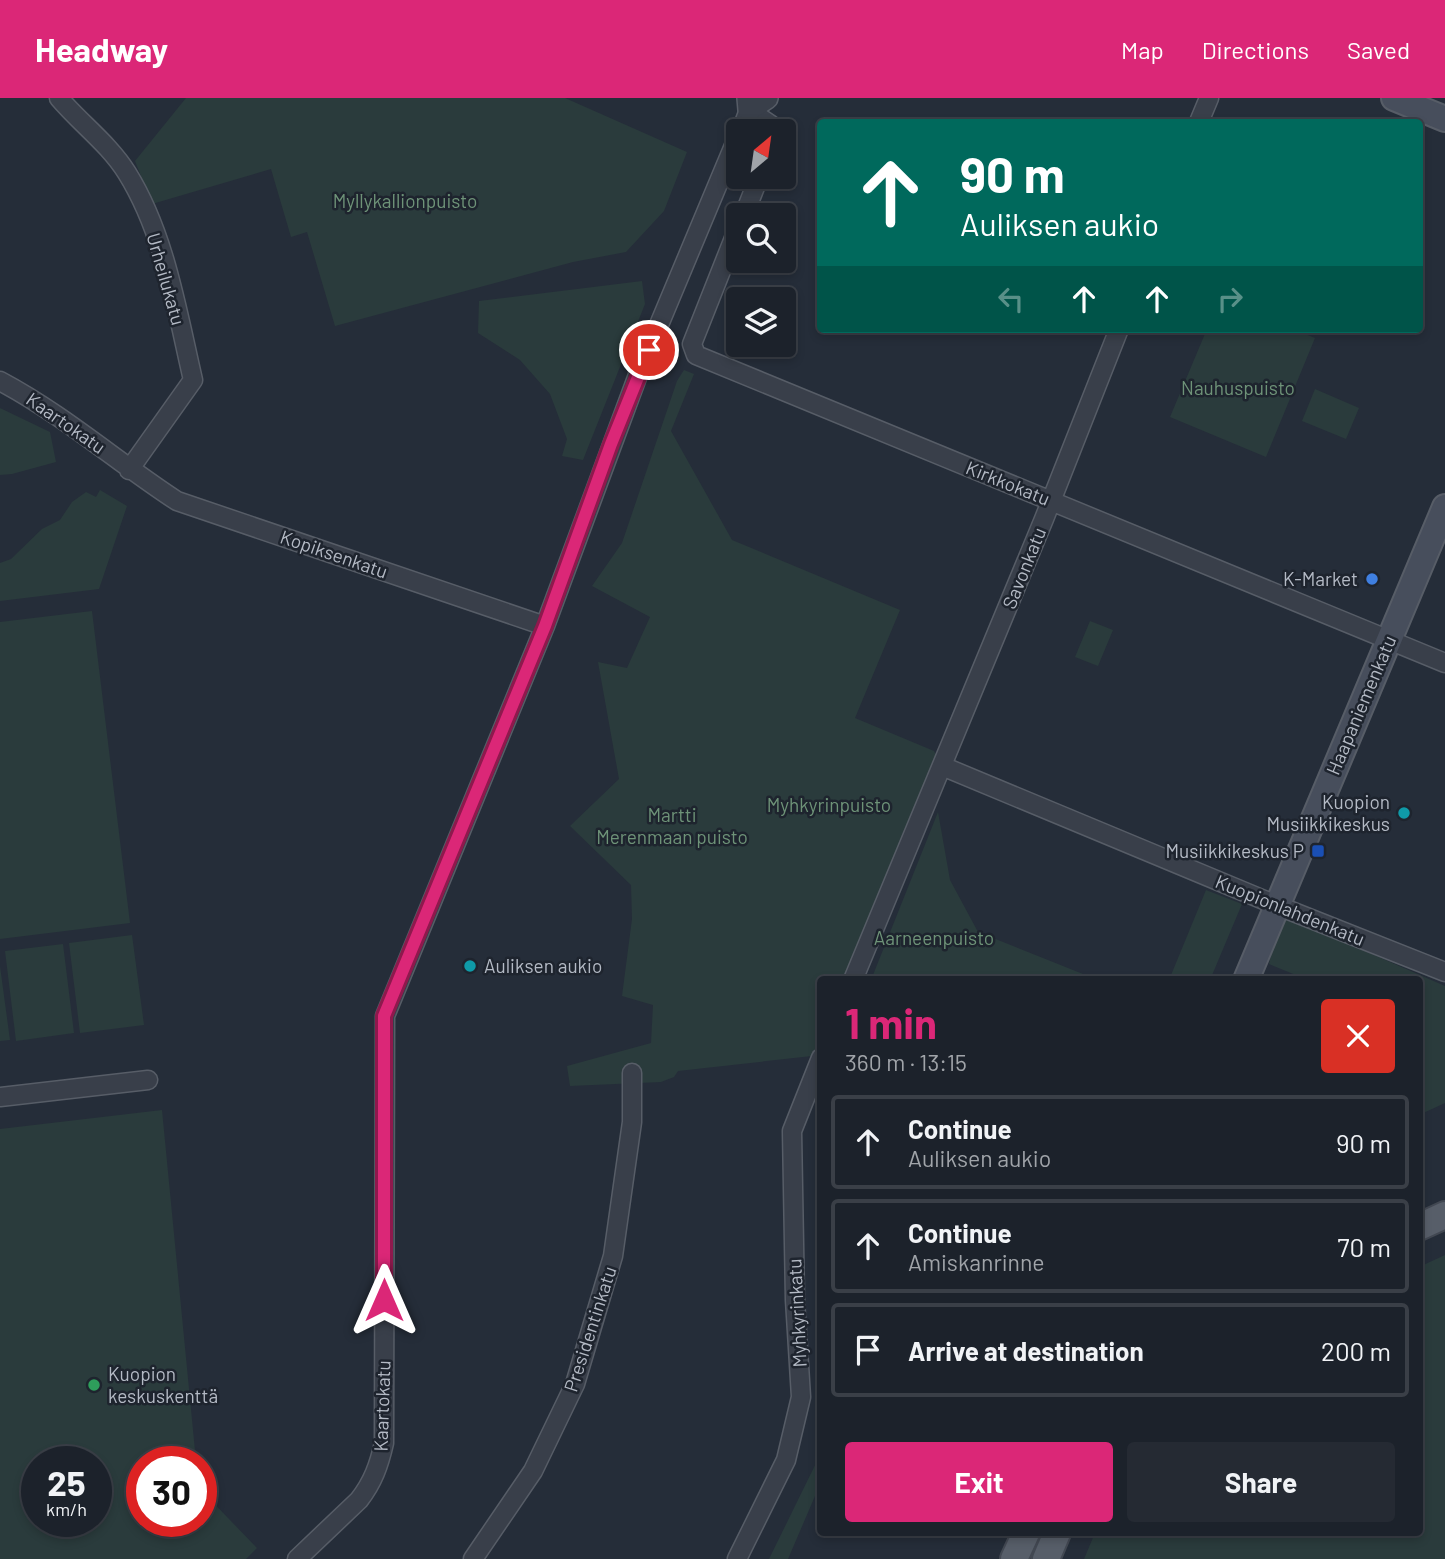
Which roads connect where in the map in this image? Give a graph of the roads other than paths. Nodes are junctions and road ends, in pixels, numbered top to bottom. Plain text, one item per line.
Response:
1 (59, 98) edge
2 (1209, 98) edge
3 (1394, 98) edge
4 (755, 102) edge
5 (1445, 118) edge
6 (747, 119) edge
7 (767, 119) edge
8 (1200, 119) edge
9 (726, 165) edge
10 (726, 258) edge
11 (1117, 333) edge
12 (0, 381) edge
13 (129, 470) junction
14 (1051, 501) junction
15 (1445, 507) edge
16 (545, 626) junction
17 (1389, 640) junction
18 (1445, 663) edge
19 (942, 766) junction
20 (1276, 905) junction
21 (1445, 972) edge
22 (855, 976) edge
23 (1248, 976) edge
24 (817, 1068) edge
25 (632, 1073) dead end
26 (148, 1080) dead end
27 (0, 1097) edge
28 (1445, 1215) edge
29 (1423, 1225) edge
30 (1025, 1536) edge
31 (1056, 1536) edge
32 (297, 1559) edge
33 (473, 1559) edge
34 (737, 1559) edge
35 (1014, 1559) edge
36 (1046, 1559) edge

1 - 13 street, Urheilukatu
2 - 8 street
3 - 5 main road
4 - 6 street
4 - 7 street
9 - 16 street
10 - 14 street, Kirkkokatu
11 - 14 street, Savonkatu
12 - 13 street, Kaartokatu
13 - 16 street, Kopiksenkatu
14 - 17 street, Kirkkokatu
14 - 19 street, Savonkatu
15 - 17 main road, Haapaniemenkatu
16 - 32 street, Kaartokatu
17 - 18 street, Kirkkokatu
17 - 20 main road, Haapaniemenkatu
19 - 20 street, Kuopionlahdenkatu
19 - 22 street
20 - 21 street, Kuopionlahdenkatu
20 - 23 main road, Haapaniemenkatu
24 - 34 street, Myhkyrinkatu
25 - 33 street, Presidentinkatu
26 - 27 street
28 - 29 main road
30 - 35 main road
31 - 36 main road

